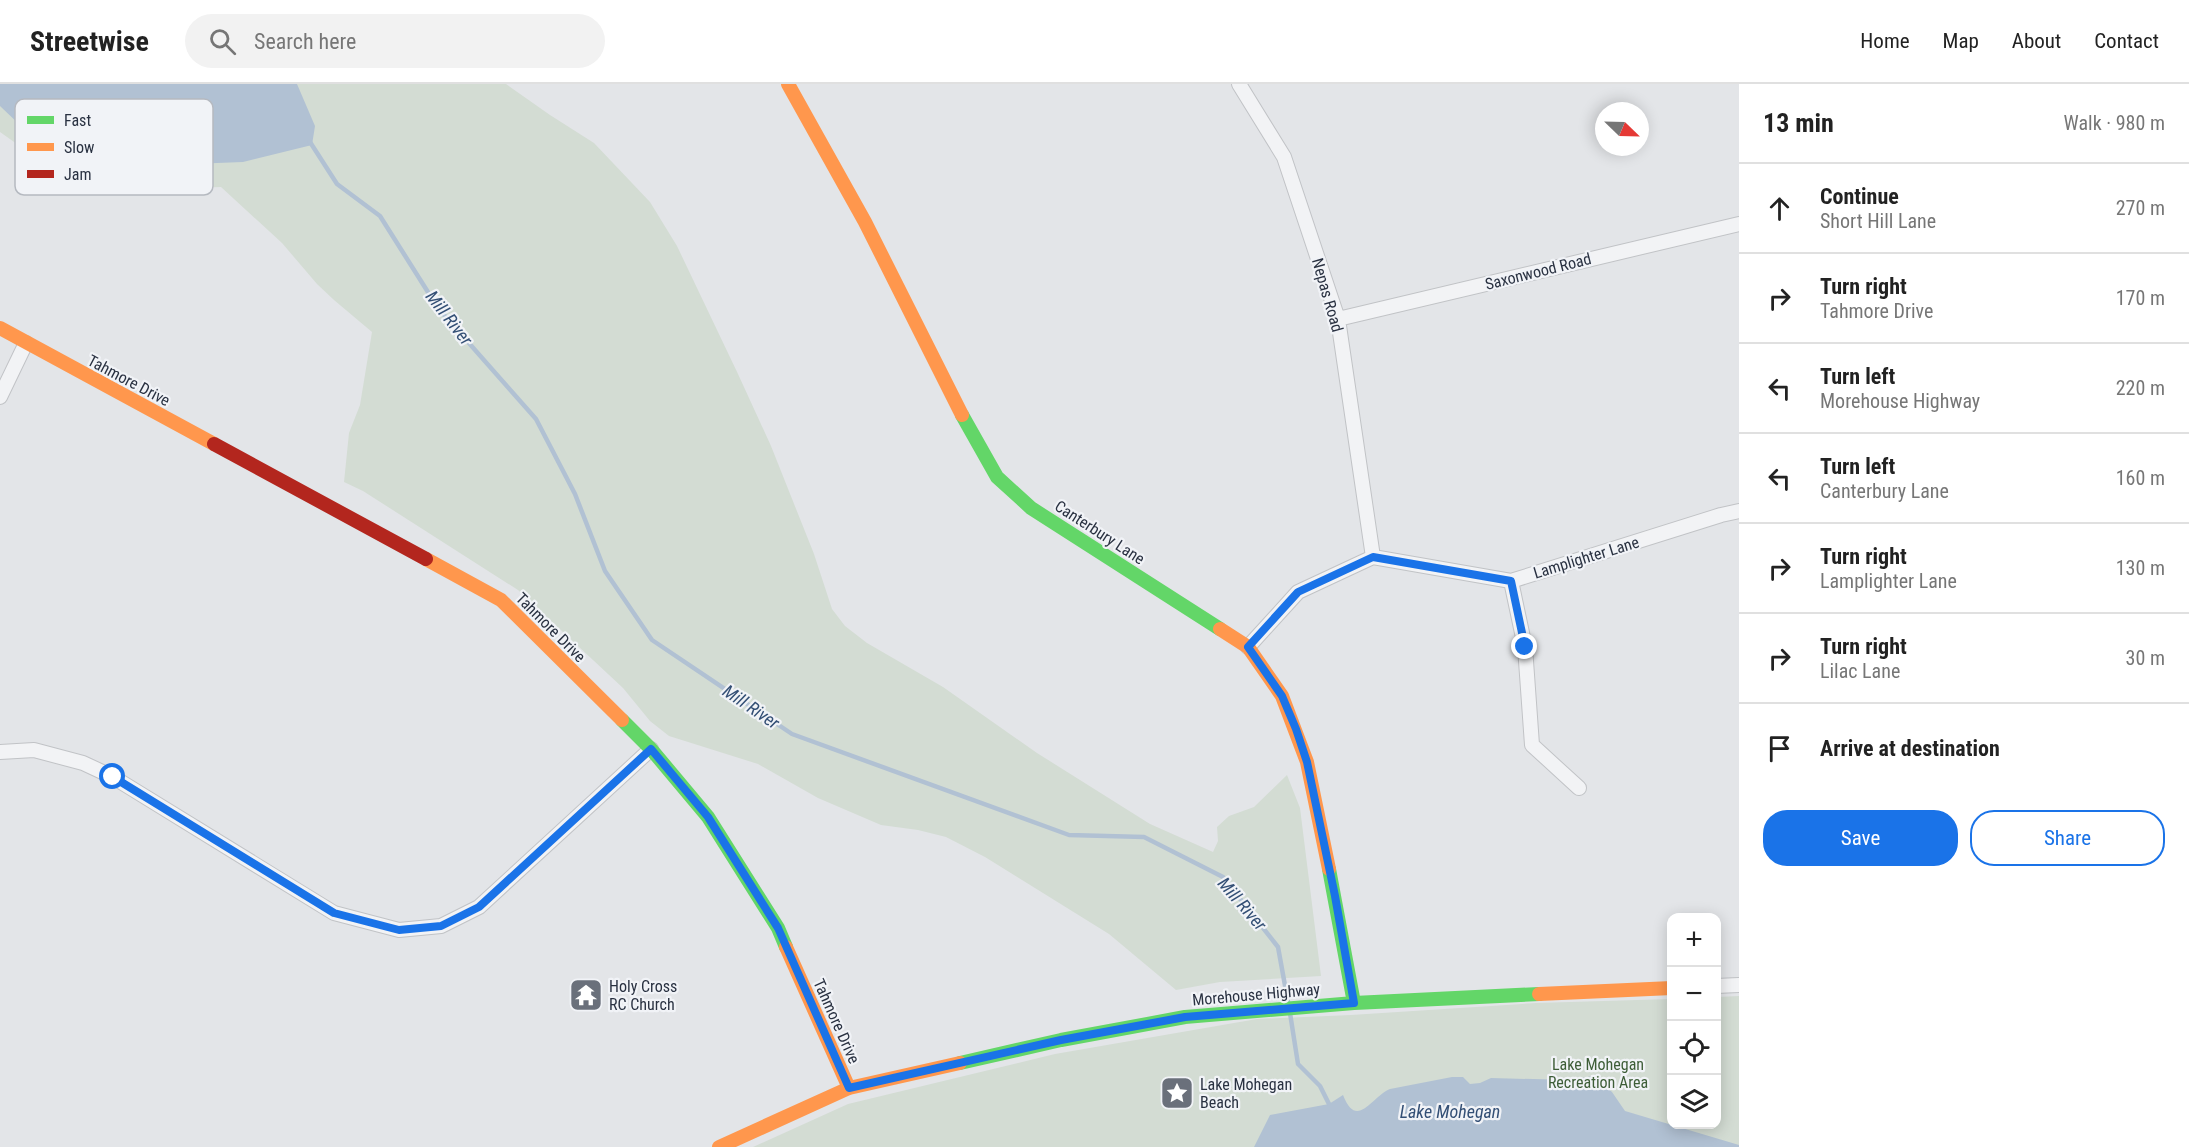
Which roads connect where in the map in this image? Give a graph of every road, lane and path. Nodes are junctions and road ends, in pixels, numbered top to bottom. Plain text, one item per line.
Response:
1 (788, 84) edge
2 (1239, 84) edge
3 (1739, 224) edge
4 (1338, 319) junction
5 (0, 328) edge
6 (26, 343) junction
7 (0, 397) edge
8 (1739, 511) edge
9 (1373, 557) junction
10 (1511, 581) junction
11 (1248, 647) junction
12 (651, 749) junction
13 (0, 752) edge
14 (1579, 788) dead end
15 (1739, 985) edge
16 (1721, 986) edge
17 (1667, 988) edge
18 (1354, 1003) junction
19 (849, 1088) junction
20 (719, 1147) edge

1 - 11 street, Canterbury Lane
2 - 4 street, Nepas Road
3 - 4 street, Saxonwood Road
4 - 9 street, Nepas Road
5 - 6 street, Tahmore Drive
6 - 7 street
6 - 12 street, Tahmore Drive
8 - 10 street, Lamplighter Lane
9 - 10 street, Lamplighter Lane
9 - 11 street
10 - 14 street
11 - 18 street, Canterbury Lane
12 - 13 street
12 - 19 street, Tahmore Drive
15 - 16 street
17 - 18 street, Morehouse Highway
18 - 19 street, Morehouse Highway
19 - 20 street, Morehouse Highway

